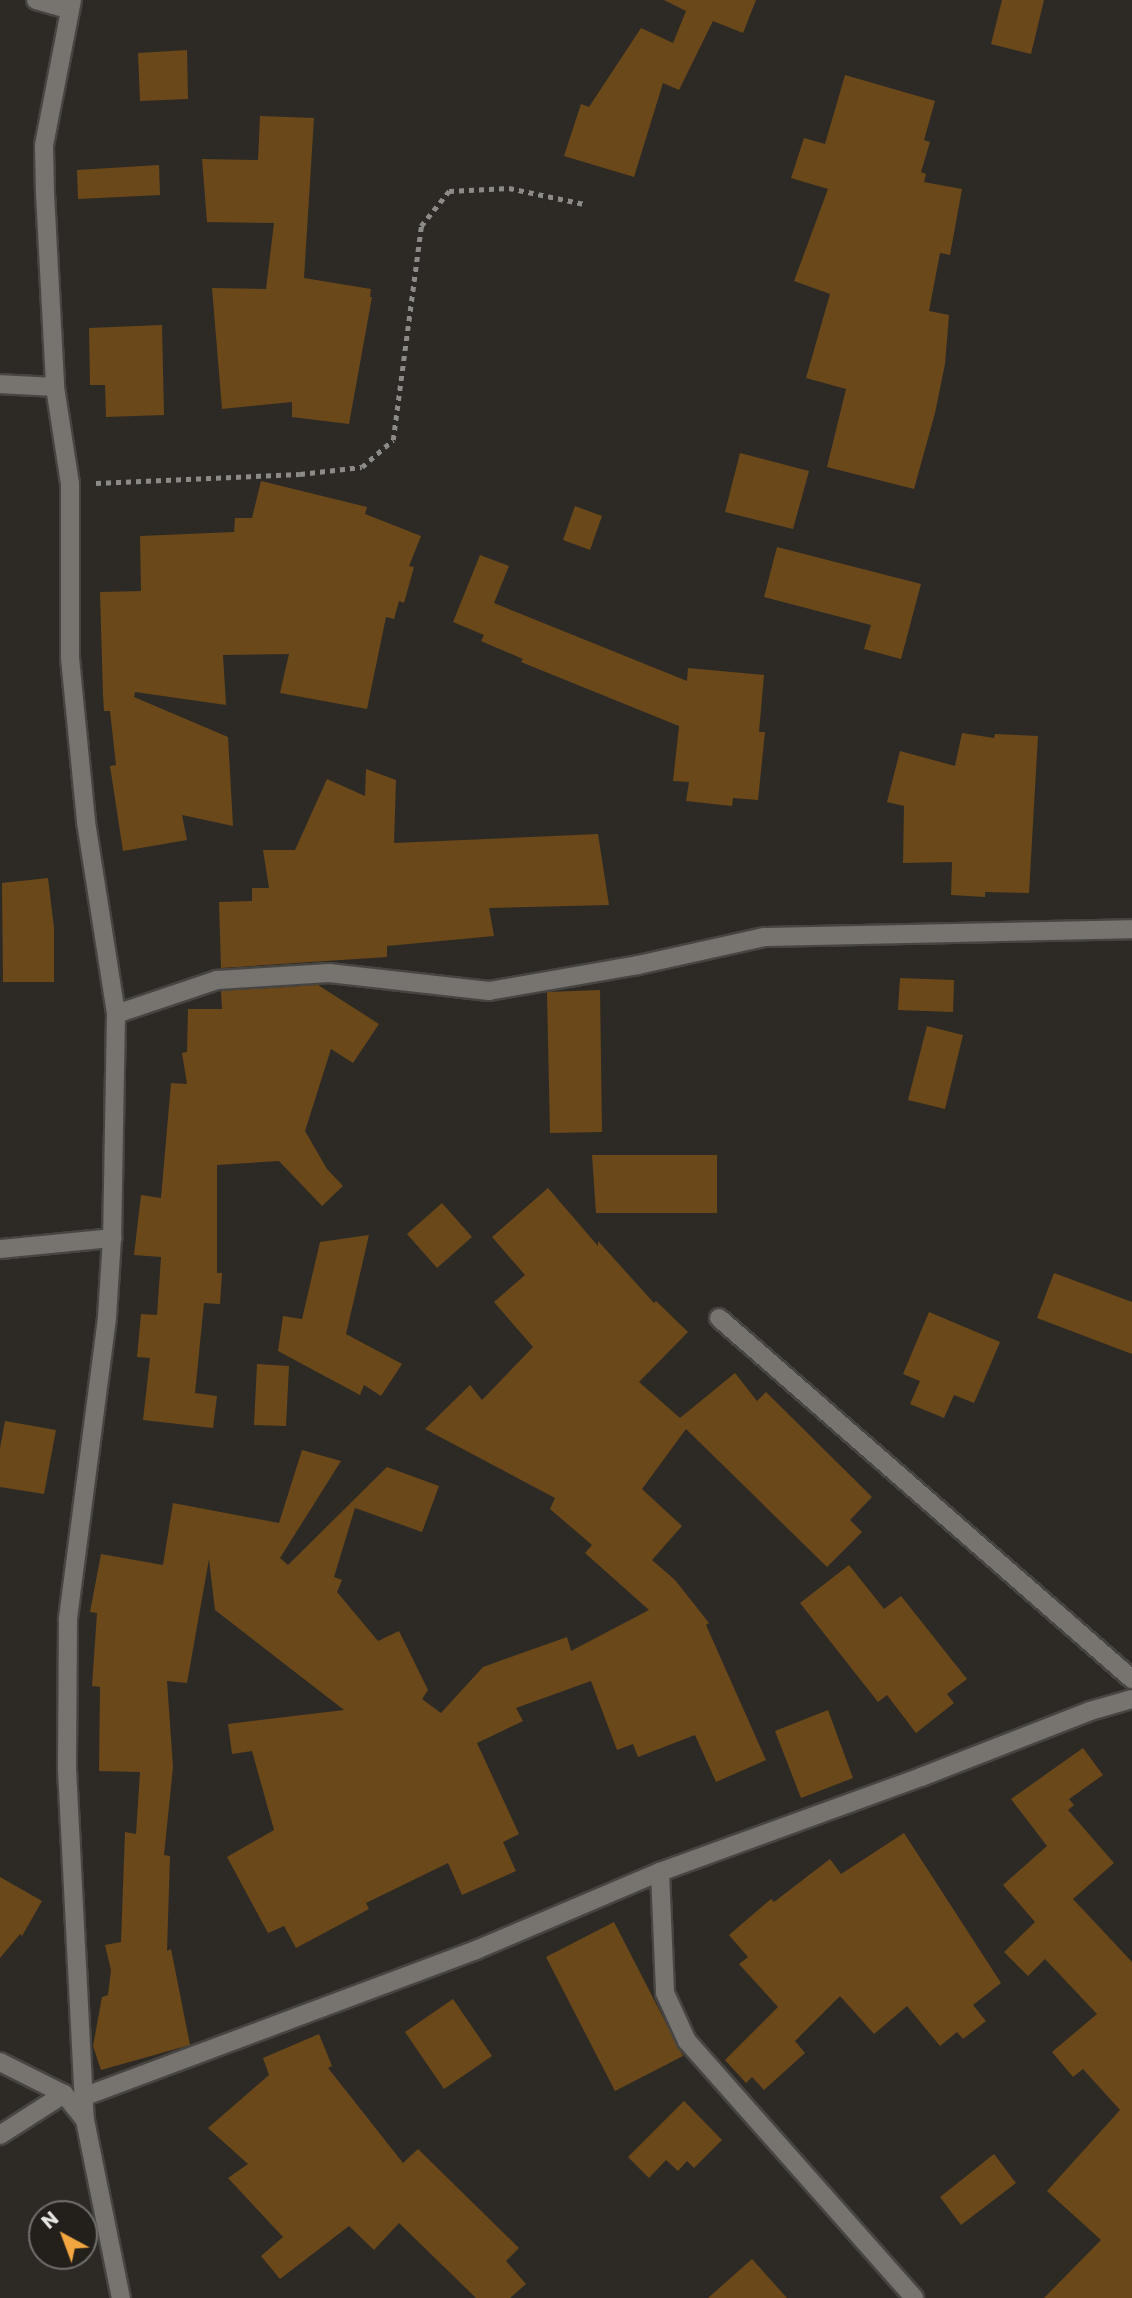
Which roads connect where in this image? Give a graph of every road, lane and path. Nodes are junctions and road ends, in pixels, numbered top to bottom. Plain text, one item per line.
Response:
1 (36, 0) edge
2 (71, 5) edge
3 (584, 204) dead end
4 (0, 384) edge
5 (55, 387) junction
6 (70, 484) junction
7 (1132, 929) edge
8 (116, 1014) junction
9 (112, 1238) junction
10 (0, 1249) edge
11 (719, 1318) dead end
12 (1132, 1679) edge
13 (1132, 1699) edge
14 (660, 1872) junction
15 (0, 2062) edge
16 (64, 2094) junction
17 (83, 2097) junction
18 (85, 2120) junction
19 (0, 2135) edge
20 (121, 2298) edge
21 (914, 2298) edge

1 - 2 street
2 - 5 street
3 - 6 path
4 - 5 street
5 - 6 street
6 - 8 street
7 - 8 street
8 - 9 street
9 - 10 street
9 - 17 street
11 - 12 street
13 - 14 street
14 - 17 street
14 - 21 street
15 - 16 street
16 - 18 street
16 - 19 street
17 - 18 street
18 - 20 street

